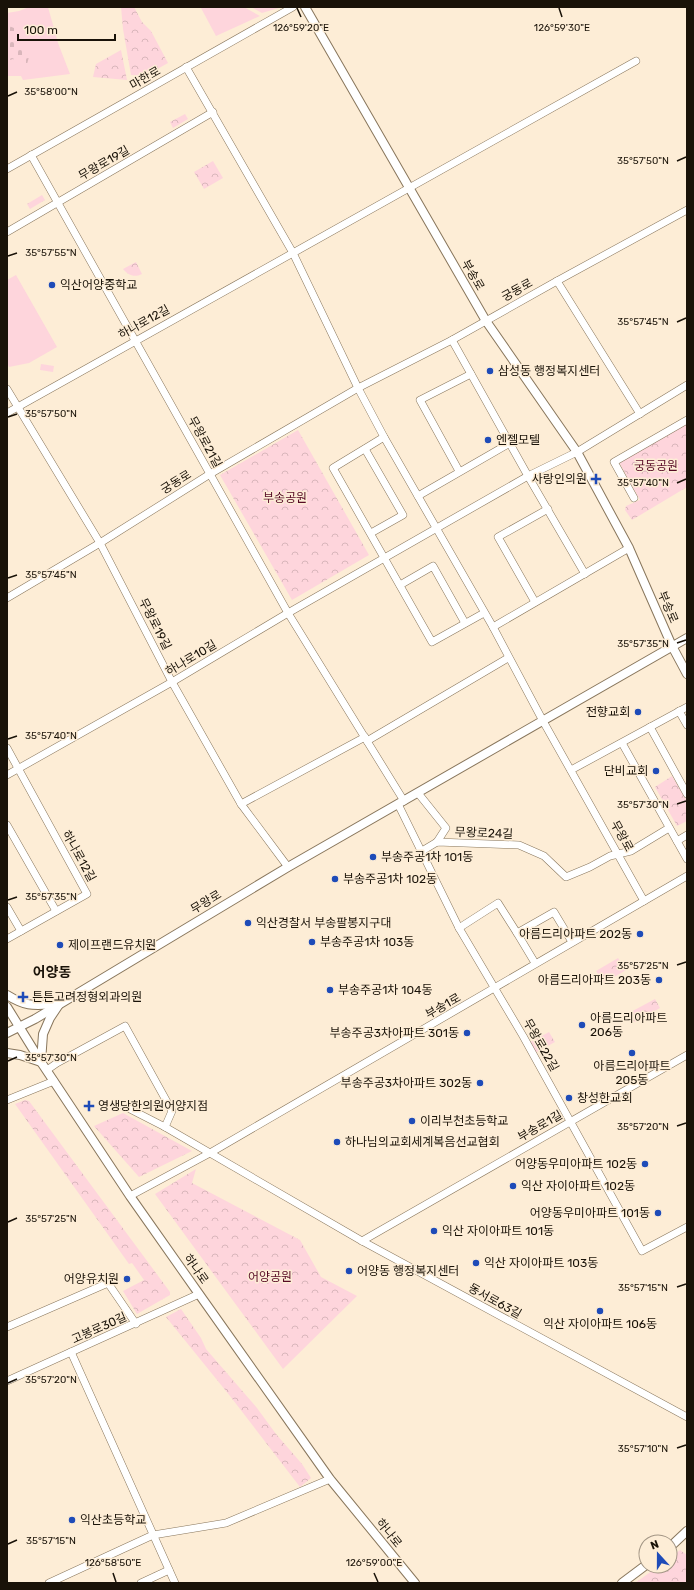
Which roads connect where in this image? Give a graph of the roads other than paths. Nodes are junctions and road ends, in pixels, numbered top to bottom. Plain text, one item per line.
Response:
1 (293, 7) edge
2 (306, 7) edge
3 (636, 61) dead end
4 (186, 67) junction
5 (212, 112) junction
6 (32, 155) junction
7 (7, 169) edge
8 (410, 188) junction
9 (58, 203) junction
10 (687, 210) edge
11 (7, 232) edge
12 (293, 253) junction
13 (557, 281) junction
14 (486, 321) junction
15 (135, 340) junction
16 (452, 340) junction
17 (470, 374) junction
18 (687, 385) edge
19 (358, 388) junction
20 (7, 389) edge
21 (17, 407) junction
22 (7, 412) edge
23 (640, 414) junction
24 (687, 420) edge
25 (384, 437) junction
26 (510, 443) junction
27 (365, 449) junction
28 (577, 452) junction
29 (459, 471) junction
30 (210, 474) junction
31 (528, 476) junction
32 (418, 496) junction
33 (634, 498) dead end
34 (548, 510) junction
35 (436, 528) junction
36 (371, 534) junction
37 (100, 543) junction
38 (630, 548) junction
39 (385, 558) junction
40 (585, 574) junction
41 (400, 584) junction
42 (7, 598) edge
43 (535, 602) junction
44 (288, 613) junction
45 (484, 613) junction
46 (465, 623) junction
47 (493, 627) junction
48 (687, 638) edge
49 (672, 646) junction
50 (508, 658) junction
51 (687, 674) edge
52 (172, 682) junction
53 (687, 706) edge
54 (679, 711) junction
55 (543, 721) junction
56 (687, 725) edge
57 (650, 727) junction
58 (366, 739) junction
59 (622, 742) junction
60 (7, 748) edge
61 (19, 769) junction
62 (571, 770) junction
63 (7, 775) edge
64 (418, 793) junction
65 (687, 794) edge
66 (401, 802) junction
67 (241, 804) junction
68 (7, 825) edge
69 (669, 828) junction
70 (687, 835) edge
71 (677, 841) junction
72 (437, 842) junction
73 (422, 851) junction
74 (618, 854) junction
75 (687, 859) edge
76 (288, 867) junction
77 (687, 876) edge
78 (644, 901) junction
79 (7, 907) edge
80 (56, 911) junction
81 (459, 928) junction
82 (21, 931) junction
83 (517, 933) junction
84 (7, 939) edge
85 (572, 942) junction
86 (535, 964) junction
87 (495, 989) junction
88 (7, 995) edge
89 (60, 1004) junction
90 (7, 1007) edge
91 (19, 1028) junction
92 (7, 1033) edge
93 (7, 1053) edge
94 (687, 1055) edge
95 (41, 1062) junction
96 (47, 1070) junction
97 (54, 1080) junction
98 (7, 1100) edge
99 (122, 1105) dead end
100 (571, 1120) junction
101 (164, 1127) junction
102 (210, 1153) junction
103 (130, 1196) junction
104 (687, 1227) edge
105 (362, 1241) junction
106 (199, 1294) junction
107 (136, 1324) junction
108 (7, 1327) edge
109 (71, 1352) junction
110 (7, 1381) edge
111 (687, 1417) edge
112 (330, 1479) junction
113 (687, 1531) edge
114 (153, 1535) junction
115 (678, 1539) edge
116 (169, 1570) junction
117 (638, 1571) edge
118 (49, 1583) edge
119 (140, 1583) edge
120 (175, 1583) edge
121 (415, 1583) edge
122 (622, 1583) edge

1 - 4 street, 마한로
2 - 8 street, 부송로
3 - 8 street, 하나로12길
4 - 5 street
4 - 6 street, 마한로
5 - 9 street, 무왕로19길
5 - 12 street
6 - 7 street, 마한로
6 - 9 street, 무왕로21길
8 - 12 street, 하나로12길
8 - 14 street, 부송로
9 - 11 street, 무왕로19길
9 - 15 street, 무왕로21길
10 - 13 street, 궁동로
12 - 15 street, 하나로12길
12 - 19 street
13 - 14 street, 궁동로
13 - 23 street
14 - 16 street, 궁동로
14 - 28 street, 부송로
15 - 21 street, 하나로12길
15 - 30 street, 무왕로21길
16 - 17 street
16 - 19 street, 궁동로
17 - 26 street
17 - 29 street
18 - 23 street, 하나로10길
19 - 25 street
19 - 30 street, 궁동로
20 - 21 street, 무왕로19길
21 - 22 street, 하나로12길
21 - 37 street, 무왕로19길
23 - 28 street, 하나로10길
24 - 33 street
25 - 27 street
25 - 32 street
26 - 29 street
26 - 31 street
27 - 36 street
27 - 36 street
28 - 31 street, 하나로10길
28 - 38 street, 부송로
29 - 32 street
30 - 37 street, 궁동로
30 - 44 street, 무왕로21길
31 - 34 street
31 - 35 street, 하나로10길
32 - 35 street
34 - 40 street
34 - 43 street
35 - 39 street, 하나로10길
35 - 45 street
36 - 39 street
37 - 42 street, 궁동로
37 - 52 street, 무왕로19길
38 - 40 street
38 - 49 street, 부송로
39 - 41 street
39 - 44 street, 하나로10길
40 - 43 street
41 - 46 street
41 - 46 street
43 - 47 street
44 - 52 street, 하나로10길
44 - 58 street, 무왕로21길
45 - 46 street
45 - 47 street
47 - 50 street
48 - 49 street, 무왕로
49 - 51 street, 부송로
49 - 55 street, 무왕로
50 - 55 street
50 - 58 street
52 - 61 street, 하나로10길
52 - 67 street, 무왕로19길
53 - 54 street
54 - 56 street
54 - 57 street
55 - 62 street, 무왕로
55 - 64 street, 무왕로
57 - 59 street
57 - 65 street
58 - 66 street, 무왕로21길
58 - 67 street
59 - 62 street
59 - 69 street
60 - 61 street, 하나로12길
61 - 63 street, 하나로10길
61 - 80 street, 하나로12길
62 - 74 street, 무왕로
64 - 66 street, 무왕로
64 - 72 street
66 - 73 street, 무왕로22길
66 - 76 street, 무왕로
67 - 76 street, 무왕로19길
68 - 80 street
69 - 71 street
69 - 74 street, 무왕로24길
70 - 71 street
71 - 75 street
72 - 73 street, 무왕로24길
72 - 74 street, 무왕로24길
73 - 81 street, 무왕로22길
74 - 78 street, 무왕로
76 - 89 street, 무왕로
77 - 78 street, 부송1로
78 - 85 street, 부송1로
79 - 82 street
80 - 82 street, 하나로12길
81 - 83 street
81 - 87 street, 무왕로22길
82 - 84 street, 하나로12길
83 - 85 street
83 - 86 street
85 - 86 street, 부송1로
86 - 87 street, 부송1로
87 - 100 street, 무왕로22길
87 - 102 street, 부송1로
88 - 89 street
89 - 91 street, 무왕로
89 - 95 street
90 - 91 street, 하나로
91 - 92 street, 무왕로
91 - 95 street, 하나로
93 - 95 street
94 - 100 street, 부송로1길
95 - 96 street, 하나로
96 - 97 street, 하나로
96 - 101 street
97 - 98 street
97 - 103 street, 하나로
99 - 101 street
100 - 104 street, 무왕로22길
100 - 105 street, 부송로1길
101 - 102 street
102 - 103 street, 부송1로
102 - 105 street, 동서로63길
103 - 106 street, 하나로
105 - 111 street, 동서로63길
106 - 107 street, 고봉로30길
106 - 112 street, 하나로
107 - 108 street
107 - 109 street, 고봉로30길
109 - 110 street, 고봉로30길
109 - 114 street
112 - 114 street
112 - 121 street, 하나로
113 - 115 street
114 - 116 street
114 - 118 street
116 - 119 street
116 - 120 street
117 - 122 street

